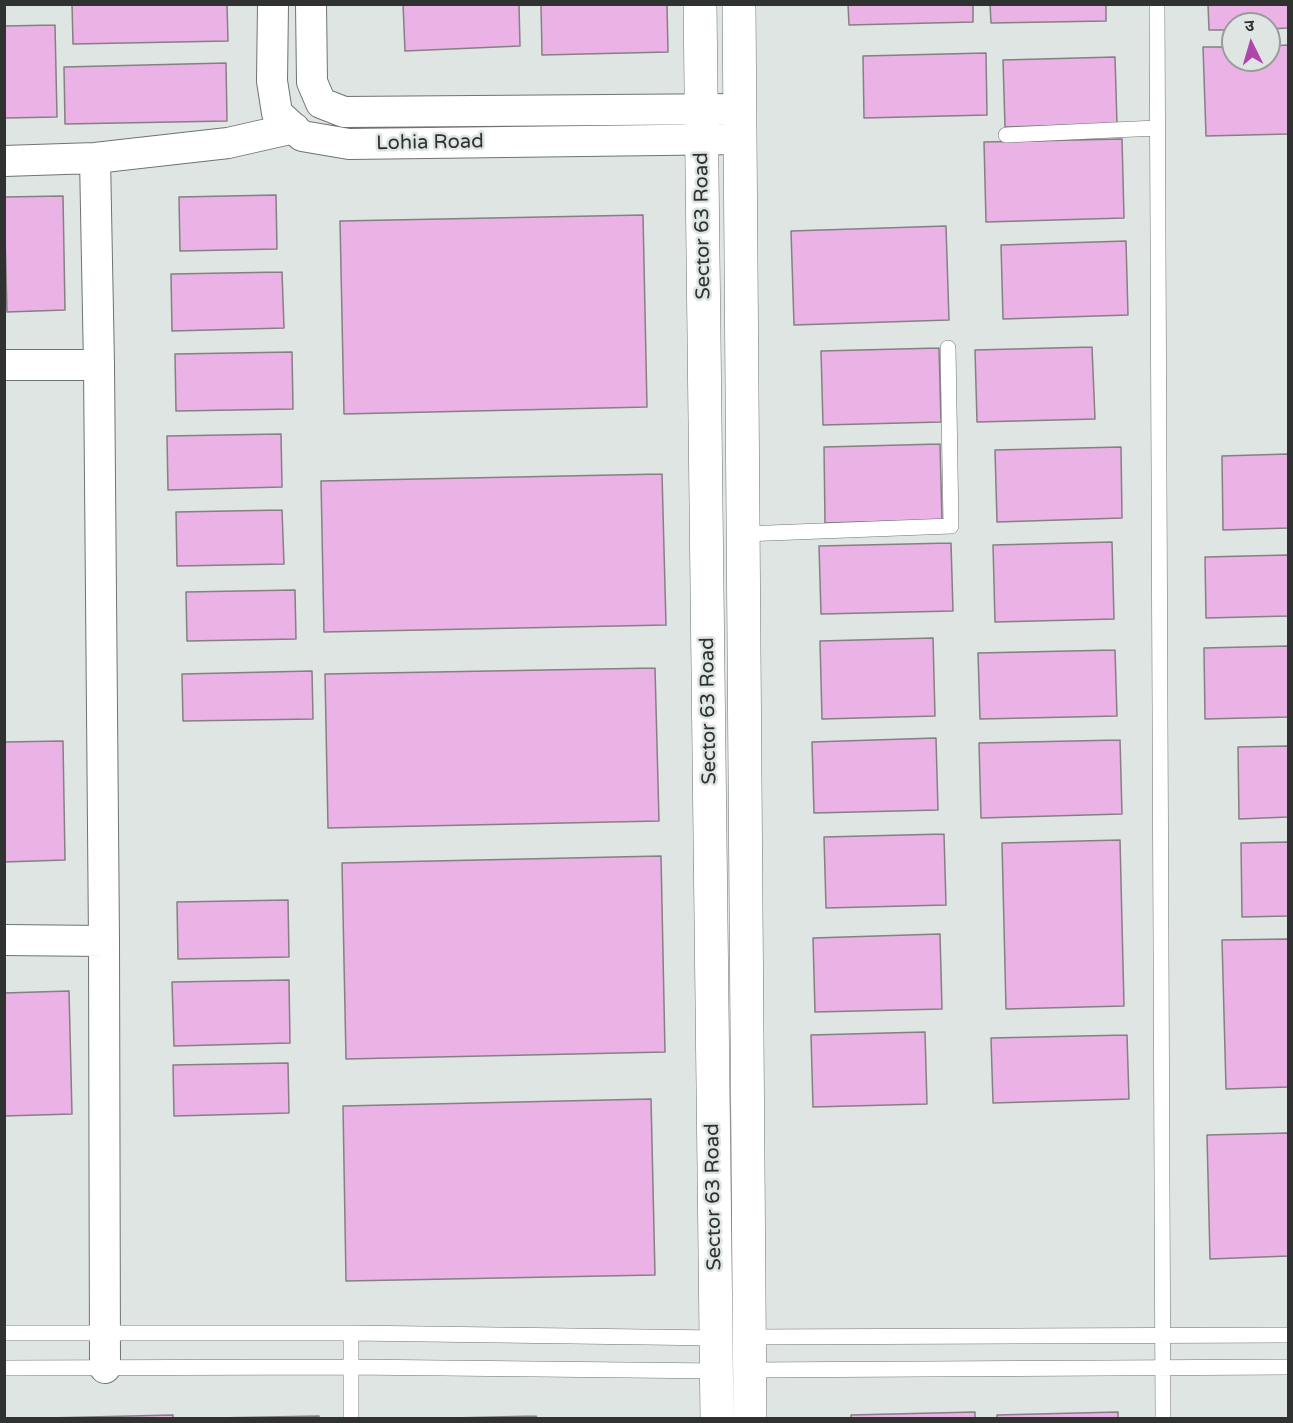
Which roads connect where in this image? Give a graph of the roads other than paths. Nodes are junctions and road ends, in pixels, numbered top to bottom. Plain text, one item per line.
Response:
1 (273, 4) edge
2 (311, 4) edge
3 (700, 4) edge
4 (739, 4) edge
5 (1157, 4) edge
6 (740, 124) junction
7 (702, 125) junction
8 (294, 128) junction
9 (1157, 128) junction
10 (1006, 135) dead end
11 (95, 158) junction
12 (4, 161) edge
13 (948, 348) dead end
14 (4, 365) edge
15 (99, 365) junction
16 (743, 534) junction
17 (4, 940) edge
18 (104, 941) junction
19 (4, 1333) edge
20 (105, 1333) junction
21 (351, 1333) junction
22 (1163, 1335) junction
23 (1288, 1335) edge
24 (749, 1337) junction
25 (716, 1338) junction
26 (1288, 1366) edge
27 (351, 1367) junction
28 (1163, 1367) junction
29 (4, 1368) edge
30 (105, 1368) junction
31 (749, 1370) junction
32 (716, 1371) junction
33 (351, 1419) edge
34 (717, 1419) edge
35 (750, 1419) edge
36 (1163, 1419) edge

1 - 8 street, Lohia Road
2 - 7 street, Lohia Road
3 - 7 street, Sector 63 Road
4 - 6 street, Sector 63 Road
5 - 9 lane
6 - 7 street
6 - 16 street, Sector 63 Road
7 - 8 street, Lohia Road
7 - 25 street, Sector 63 Road
8 - 11 street
9 - 10 lane
9 - 22 lane
11 - 12 street
11 - 15 street
13 - 16 lane
14 - 15 street
15 - 18 street
16 - 24 street, Sector 63 Road
17 - 18 street
18 - 20 street
19 - 20 lane
20 - 21 lane
20 - 30 street
21 - 25 lane
21 - 27 lane
22 - 23 lane
22 - 24 lane
22 - 28 lane
24 - 25 lane
24 - 31 street, Sector 63 Road
25 - 32 street, Sector 63 Road
26 - 28 lane
27 - 30 lane
27 - 32 lane
27 - 33 lane
28 - 31 lane
28 - 36 lane
29 - 30 lane
31 - 32 lane
31 - 35 street, Sector 63 Road
32 - 34 street, Sector 63 Road

